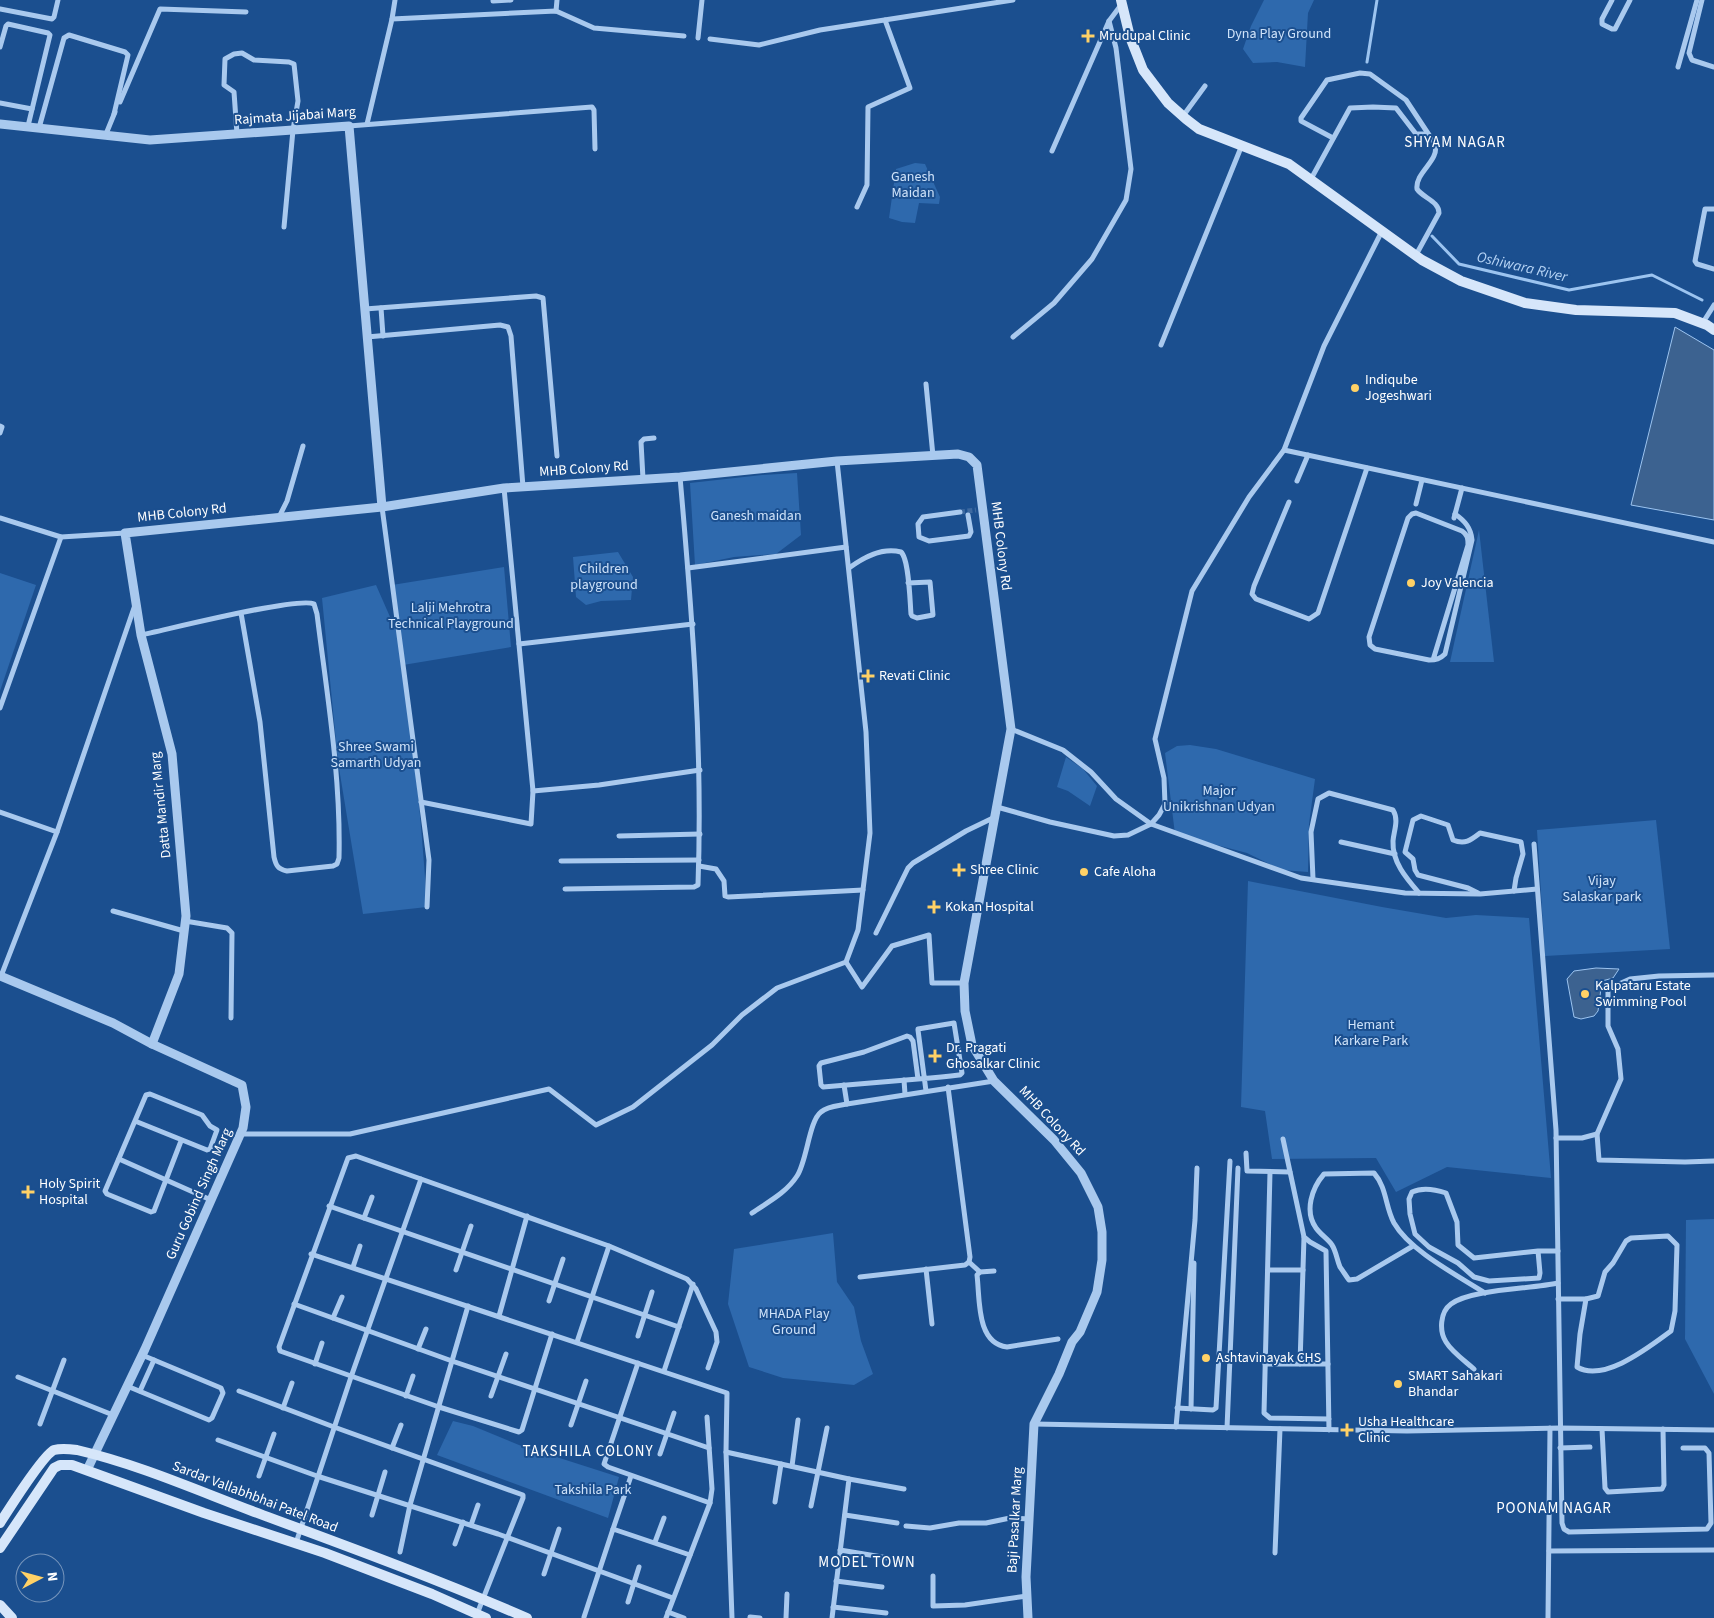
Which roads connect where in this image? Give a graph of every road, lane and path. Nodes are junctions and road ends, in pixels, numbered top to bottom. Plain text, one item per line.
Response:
1 (58, 0) edge
2 (395, 0) edge
3 (511, 0) edge
4 (557, 0) edge
5 (702, 0) edge
6 (1013, 0) edge
7 (1612, 0) edge
8 (1630, 0) edge
9 (1697, 0) edge
10 (1702, 0) edge
11 (492, 1) edge
12 (1121, 2) edge
13 (0, 9) edge
14 (556, 11) junction
15 (246, 12) dead end
16 (392, 19) junction
17 (885, 20) junction
18 (1108, 21) junction
19 (684, 36) dead end
20 (698, 38) dead end
21 (710, 39) dead end
22 (0, 47) edge
23 (1714, 67) edge
24 (1678, 68) dead end
25 (1205, 86) dead end
26 (0, 103) edge
27 (32, 109) junction
28 (114, 114) junction
29 (1182, 116) junction
30 (0, 124) edge
31 (367, 124) junction
32 (28, 126) junction
33 (350, 126) junction
34 (40, 128) junction
35 (293, 130) junction
36 (106, 134) junction
37 (238, 134) junction
38 (1428, 134) junction
39 (1333, 138) junction
40 (1242, 145) junction
41 (595, 149) dead end
42 (1052, 151) dead end
43 (1310, 179) junction
44 (857, 207) dead end
45 (1714, 209) edge
46 (284, 227) dead end
47 (1382, 231) junction
48 (1416, 256) junction
49 (1714, 269) edge
50 (1714, 306) edge
51 (381, 308) junction
52 (365, 309) junction
53 (1702, 324) junction
54 (1714, 330) edge
55 (383, 336) junction
56 (367, 337) junction
57 (1013, 337) dead end
58 (1161, 345) dead end
59 (926, 384) dead end
60 (0, 426) edge
61 (0, 434) edge
62 (654, 438) dead end
63 (303, 446) dead end
64 (1284, 450) junction
65 (1308, 455) junction
66 (557, 456) dead end
67 (933, 456) junction
68 (837, 461) junction
69 (1367, 468) junction
70 (680, 477) junction
71 (643, 479) junction
72 (1422, 480) junction
73 (1297, 481) dead end
74 (523, 487) junction
75 (504, 488) junction
76 (1462, 488) junction
77 (1289, 502) dead end
78 (1416, 504) dead end
79 (382, 507) junction
80 (960, 512) tunnel mouth
81 (968, 516) dead end
82 (279, 517) junction
83 (0, 518) edge
84 (125, 532) junction
85 (61, 537) junction
86 (1714, 542) edge
87 (846, 547) junction
88 (688, 568) junction
89 (849, 568) junction
90 (908, 583) junction
91 (135, 605) junction
92 (241, 613) junction
93 (693, 624) junction
94 (141, 635) junction
95 (519, 644) junction
96 (1433, 660) junction
97 (0, 708) edge
98 (1011, 729) junction
99 (700, 770) junction
100 (533, 791) junction
101 (421, 802) junction
102 (997, 807) junction
103 (0, 812) edge
104 (995, 817) junction
105 (1151, 824) junction
106 (57, 832) junction
107 (700, 834) junction
108 (619, 836) dead end
109 (1341, 842) dead end
110 (1534, 844) dead end
111 (1395, 854) junction
112 (561, 861) dead end
113 (699, 863) junction
114 (1312, 879) junction
115 (565, 889) dead end
116 (1536, 889) junction
117 (864, 890) junction
118 (1514, 891) junction
119 (1419, 893) junction
120 (1480, 894) junction
121 (427, 907) dead end
122 (113, 911) dead end
123 (185, 926) junction
124 (876, 933) dead end
125 (846, 962) junction
126 (1714, 975) edge
127 (0, 976) edge
128 (964, 982) junction
129 (231, 1018) dead end
130 (152, 1044) junction
131 (918, 1079) junction
132 (924, 1079) junction
133 (904, 1080) junction
134 (994, 1081) junction
135 (844, 1085) junction
136 (948, 1087) junction
137 (926, 1091) junction
138 (905, 1094) junction
139 (847, 1104) junction
140 (135, 1121) junction
141 (240, 1134) junction
142 (1597, 1134) junction
143 (1283, 1138) dead end
144 (1556, 1138) junction
145 (182, 1140) junction
146 (1246, 1153) dead end
147 (119, 1159) junction
148 (1230, 1161) dead end
149 (1714, 1161) edge
150 (1197, 1168) dead end
151 (1238, 1168) dead end
152 (1270, 1172) junction
153 (1290, 1172) junction
154 (421, 1179) junction
155 (166, 1180) junction
156 (372, 1197) dead end
157 (211, 1200) junction
158 (329, 1206) junction
159 (752, 1214) dead end
160 (527, 1216) junction
161 (364, 1218) junction
162 (1195, 1220) junction
163 (470, 1226) dead end
164 (404, 1232) junction
165 (1304, 1236) junction
166 (360, 1246) dead end
167 (609, 1246) junction
168 (1413, 1246) junction
169 (1538, 1251) junction
170 (1558, 1251) junction
171 (462, 1252) junction
172 (312, 1254) junction
173 (563, 1259) dead end
174 (969, 1262) junction
175 (353, 1267) junction
176 (512, 1268) junction
177 (456, 1270) dead end
178 (926, 1270) junction
179 (1268, 1270) junction
180 (1303, 1270) junction
181 (994, 1271) dead end
182 (980, 1272) junction
183 (860, 1277) dead end
184 (387, 1278) junction
185 (1558, 1283) junction
186 (554, 1284) junction
187 (693, 1284) junction
188 (652, 1292) dead end
189 (1485, 1293) junction
190 (342, 1297) dead end
191 (592, 1297) junction
192 (1558, 1299) junction
193 (1586, 1299) junction
194 (549, 1301) dead end
195 (294, 1304) junction
196 (468, 1306) junction
197 (645, 1315) junction
198 (499, 1316) junction
199 (333, 1318) junction
200 (932, 1324) dead end
201 (680, 1327) junction
202 (426, 1329) dead end
203 (368, 1331) junction
204 (552, 1334) junction
205 (638, 1336) dead end
206 (1058, 1339) dead end
207 (577, 1342) junction
208 (322, 1343) dead end
209 (418, 1349) junction
210 (506, 1354) dead end
211 (142, 1355) junction
212 (64, 1360) dead end
213 (154, 1360) junction
214 (452, 1362) junction
215 (638, 1363) junction
216 (315, 1364) junction
217 (1265, 1364) junction
218 (1300, 1364) junction
219 (1328, 1364) junction
220 (708, 1368) dead end
221 (1474, 1369) dead end
222 (664, 1371) junction
223 (413, 1376) dead end
224 (352, 1377) junction
225 (498, 1377) junction
226 (18, 1378) dead end
227 (586, 1381) dead end
228 (292, 1384) dead end
229 (128, 1386) junction
230 (535, 1389) junction
231 (52, 1391) junction
232 (140, 1391) junction
233 (239, 1391) dead end
234 (406, 1396) junction
235 (491, 1396) dead end
236 (578, 1403) junction
237 (439, 1407) junction
238 (284, 1408) junction
239 (1177, 1408) junction
240 (1191, 1409) junction
241 (674, 1413) dead end
242 (113, 1416) junction
243 (619, 1417) junction
244 (707, 1417) dead end
245 (1329, 1419) junction
246 (798, 1420) dead end
247 (40, 1424) dead end
248 (1034, 1424) junction
249 (401, 1425) dead end
250 (571, 1425) dead end
251 (334, 1427) junction
252 (1176, 1427) junction
253 (827, 1428) dead end
254 (1227, 1428) junction
255 (1550, 1428) junction
256 (1560, 1428) junction
257 (1280, 1429) junction
258 (1602, 1429) junction
259 (1663, 1429) junction
260 (1329, 1430) junction
261 (1714, 1430) edge
262 (274, 1434) dead end
263 (667, 1434) junction
264 (218, 1440) dead end
265 (1590, 1447) dead end
266 (392, 1448) junction
267 (709, 1448) junction
268 (1560, 1448) junction
269 (1683, 1448) dead end
270 (726, 1452) junction
271 (660, 1454) dead end
272 (94, 1455) junction
273 (266, 1456) junction
274 (424, 1460) junction
275 (781, 1464) junction
276 (792, 1466) junction
277 (87, 1470) junction
278 (385, 1472) dead end
279 (818, 1472) junction
280 (258, 1476) dead end
281 (317, 1476) junction
282 (632, 1476) junction
283 (849, 1479) junction
284 (904, 1489) dead end
285 (378, 1495) junction
286 (775, 1502) dead end
287 (710, 1503) junction
288 (478, 1505) dead end
289 (410, 1506) junction
290 (811, 1506) dead end
291 (372, 1515) dead end
292 (845, 1515) junction
293 (664, 1518) dead end
294 (1029, 1519) junction
295 (0, 1522) edge
296 (463, 1522) junction
297 (897, 1523) dead end
298 (471, 1525) junction
299 (906, 1526) dead end
300 (300, 1529) junction
301 (613, 1529) junction
302 (559, 1530) dead end
303 (509, 1538) junction
304 (655, 1542) junction
305 (296, 1543) junction
306 (455, 1544) dead end
307 (0, 1548) edge
308 (840, 1550) junction
309 (1714, 1550) edge
310 (1549, 1551) junction
311 (400, 1552) dead end
312 (551, 1553) junction
313 (1274, 1553) dead end
314 (690, 1555) junction
315 (888, 1558) dead end
316 (639, 1568) dead end
317 (599, 1571) junction
318 (544, 1574) dead end
319 (933, 1576) dead end
320 (836, 1581) junction
321 (634, 1584) junction
322 (882, 1587) dead end
323 (787, 1594) dead end
324 (1027, 1596) junction
325 (673, 1598) junction
326 (484, 1600) junction
327 (628, 1602) dead end
328 (0, 1605) edge
329 (833, 1607) junction
330 (668, 1612) junction
331 (886, 1613) dead end
332 (481, 1616) edge
333 (584, 1616) dead end
334 (750, 1617) edge
335 (12, 1618) edge
336 (527, 1618) edge
337 (666, 1618) edge
338 (684, 1618) edge
339 (732, 1618) edge
340 (760, 1618) edge
341 (786, 1618) edge
342 (832, 1618) edge
343 (1028, 1618) edge
344 (1548, 1618) edge

1 - 13 street
2 - 16 street
3 - 11 street
4 - 14 street
5 - 20 street
6 - 17 street
7 - 8 street
9 - 24 street
10 - 23 street
12 - 18 street
12 - 29 main road
14 - 16 street
14 - 19 street
15 - 28 street
16 - 31 street
17 - 21 street
17 - 44 street
18 - 42 street
18 - 57 street
22 - 27 street
25 - 29 street
26 - 27 street
27 - 32 street
28 - 34 street
28 - 36 street
29 - 40 main road
30 - 32 street, Rajmata Jijabai Marg
31 - 33 street, Rajmata Jijabai Marg
31 - 41 street, Rajmata Jijabai Marg
32 - 34 street, Rajmata Jijabai Marg
33 - 35 street, Rajmata Jijabai Marg
33 - 52 street
34 - 36 street, Rajmata Jijabai Marg
35 - 37 street, Rajmata Jijabai Marg
35 - 37 street
35 - 46 street
36 - 37 street, Rajmata Jijabai Marg
38 - 39 street
38 - 39 street
38 - 48 street
39 - 43 street
40 - 43 main road
40 - 58 street
43 - 47 main road
45 - 49 street
47 - 48 main road
47 - 64 street
48 - 53 main road
50 - 53 street
51 - 52 street
51 - 55 street
51 - 66 street
52 - 56 street
53 - 54 main road
55 - 56 street
55 - 74 street
56 - 79 street
59 - 67 street
60 - 61 street
62 - 71 street
63 - 82 street
64 - 65 street
64 - 105 street
65 - 69 street
65 - 73 street
67 - 68 street, MHB Colony Rd
67 - 98 street, MHB Colony Rd
68 - 70 street, MHB Colony Rd
68 - 87 street
69 - 72 street
69 - 77 street
70 - 71 street, MHB Colony Rd
70 - 88 street
71 - 74 street, MHB Colony Rd
72 - 76 street
72 - 78 street
74 - 75 street, MHB Colony Rd
75 - 79 street, MHB Colony Rd
75 - 95 street
76 - 86 street
76 - 96 street
79 - 82 street, MHB Colony Rd
79 - 101 street
80 - 81 street
82 - 84 street, MHB Colony Rd
83 - 85 street
84 - 85 street
84 - 91 street, Datta Mandir Marg
85 - 97 street
87 - 88 street
87 - 89 street
88 - 93 street
89 - 90 street
89 - 117 street
90 - 90 street
91 - 94 street, Datta Mandir Marg
91 - 106 street
92 - 92 street
92 - 94 street
93 - 95 street
93 - 99 street
94 - 123 street, Datta Mandir Marg
95 - 100 street
96 - 96 street
98 - 102 street, MHB Colony Rd
98 - 105 street
99 - 100 street
99 - 107 street
100 - 101 street
101 - 121 street
102 - 104 street, MHB Colony Rd
102 - 105 street
103 - 106 street
104 - 124 street
104 - 128 street, MHB Colony Rd
105 - 114 street
106 - 127 street
107 - 108 street
107 - 113 street
109 - 111 street
110 - 116 street
111 - 114 street
111 - 119 street
112 - 113 street
113 - 115 street
113 - 117 street
114 - 119 street
116 - 118 street
116 - 144 street
117 - 125 street
118 - 120 street
118 - 120 street
119 - 120 street
122 - 123 street
123 - 129 street
123 - 130 street, Datta Mandir Marg
125 - 128 street
125 - 141 street
126 - 142 street
127 - 130 street, Guru Gobind Singh Marg
128 - 134 street, MHB Colony Rd
130 - 141 street, Guru Gobind Singh Marg
131 - 132 street
131 - 133 street
131 - 135 street
132 - 132 street
132 - 137 street
133 - 135 street
133 - 138 street
134 - 136 street
134 - 248 street, MHB Colony Rd
135 - 139 street
136 - 137 street
136 - 174 street
137 - 138 street
138 - 139 street
139 - 159 street
140 - 145 street
140 - 145 street
140 - 147 street
141 - 157 street, Guru Gobind Singh Marg
142 - 144 street
142 - 149 street
143 - 153 street
144 - 170 street
145 - 155 street
146 - 152 street
147 - 155 street
147 - 155 street
148 - 240 street
150 - 162 street
151 - 254 street
152 - 153 street
152 - 179 street
153 - 165 street
154 - 158 street
154 - 160 street
154 - 164 street
155 - 157 street
156 - 161 street
157 - 211 street, Guru Gobind Singh Marg
158 - 161 street
158 - 172 street
160 - 167 street
160 - 176 street
161 - 164 street
162 - 239 street
162 - 240 street
163 - 171 street
164 - 171 street
164 - 184 street
165 - 180 street
165 - 219 street
166 - 175 street
167 - 187 street
167 - 191 street
168 - 168 street
168 - 189 street
169 - 169 street
169 - 170 street
170 - 185 street
171 - 176 street
171 - 177 street
172 - 175 street
172 - 195 street
173 - 186 street
174 - 178 street
174 - 182 street
175 - 184 street
176 - 186 street
176 - 198 street
178 - 183 street
178 - 200 street
179 - 180 street
179 - 217 street
180 - 218 street
181 - 182 street
182 - 206 street
184 - 196 street
184 - 203 street
185 - 189 street
185 - 192 street
186 - 191 street
186 - 194 street
187 - 201 street
187 - 220 street
188 - 197 street
189 - 221 street
190 - 199 street
191 - 197 street
191 - 207 street
192 - 193 street
192 - 256 street
193 - 193 street
195 - 199 street
195 - 216 street
196 - 198 street
196 - 214 street
197 - 201 street
197 - 205 street
198 - 204 street
199 - 203 street
201 - 222 street
202 - 209 street
203 - 209 street
203 - 224 street
204 - 207 street
204 - 230 street
207 - 215 street
208 - 216 street
209 - 214 street
210 - 225 street
211 - 213 street
211 - 229 street, Guru Gobind Singh Marg
212 - 231 street
213 - 232 street
213 - 232 street
214 - 225 street
214 - 237 street
215 - 222 street
215 - 243 street
216 - 224 street
217 - 218 street
217 - 245 street
218 - 219 street
219 - 245 street
222 - 270 street
223 - 234 street
224 - 234 street
224 - 251 street
225 - 230 street
225 - 235 street
226 - 231 street
227 - 236 street
228 - 238 street
229 - 232 street
229 - 242 street, Guru Gobind Singh Marg
230 - 236 street
230 - 237 street
231 - 242 street
231 - 247 street
233 - 238 street
234 - 237 street
236 - 243 street
236 - 250 street
237 - 274 street
238 - 251 street
239 - 240 street
239 - 252 street
241 - 263 street
242 - 272 street, Guru Gobind Singh Marg
243 - 263 street
243 - 282 street
244 - 267 street
245 - 260 street
246 - 276 street
248 - 252 street
248 - 294 street, Baji Pasalkar Marg
249 - 266 street
251 - 266 street
251 - 281 street
252 - 254 street
253 - 279 street
254 - 257 street
255 - 256 street
255 - 260 street
255 - 310 street
256 - 258 street
256 - 268 street
257 - 260 street
257 - 313 street
258 - 259 street
258 - 259 street
259 - 261 street
262 - 273 street
263 - 267 street
263 - 271 street
264 - 273 street
265 - 268 street
266 - 274 street
267 - 287 street
268 - 269 street
270 - 275 street
270 - 339 street
272 - 277 street, Guru Gobind Singh Marg
272 - 295 main road, Sardar Vallabhbhai Patel Road
272 - 300 main road, Sardar Vallabhbhai Patel Road
273 - 280 street
273 - 281 street
274 - 289 street
274 - 303 street
275 - 276 street
275 - 286 street
276 - 279 street
277 - 305 main road, Sardar Vallabhbhai Patel Road
277 - 307 main road, Sardar Vallabhbhai Patel Road
278 - 285 street
279 - 283 street
279 - 290 street
281 - 285 street
281 - 300 street
282 - 287 street
282 - 301 street
283 - 284 street
283 - 292 street
285 - 289 street
285 - 291 street
287 - 314 street
288 - 298 street
289 - 296 street
289 - 311 street
292 - 297 street
292 - 308 street
293 - 304 street
294 - 299 street
294 - 324 street, Baji Pasalkar Marg
296 - 298 street
296 - 306 street
298 - 303 street
300 - 305 street
300 - 326 main road, Sardar Vallabhbhai Patel Road
301 - 304 street
301 - 317 street
302 - 312 street
303 - 312 street
303 - 326 street
304 - 314 street
305 - 332 main road, Sardar Vallabhbhai Patel Road
308 - 315 street
308 - 320 street
309 - 310 street
310 - 344 street
312 - 317 street
312 - 318 street
314 - 325 street
316 - 321 street
317 - 321 street
317 - 333 street
319 - 324 street
320 - 322 street
320 - 329 street
321 - 325 street
321 - 327 street
323 - 341 street
324 - 343 street, Baji Pasalkar Marg
325 - 330 street
326 - 332 street
326 - 336 main road, Sardar Vallabhbhai Patel Road
328 - 335 main road
329 - 331 street
329 - 342 street
330 - 337 street
330 - 338 street
334 - 340 street

